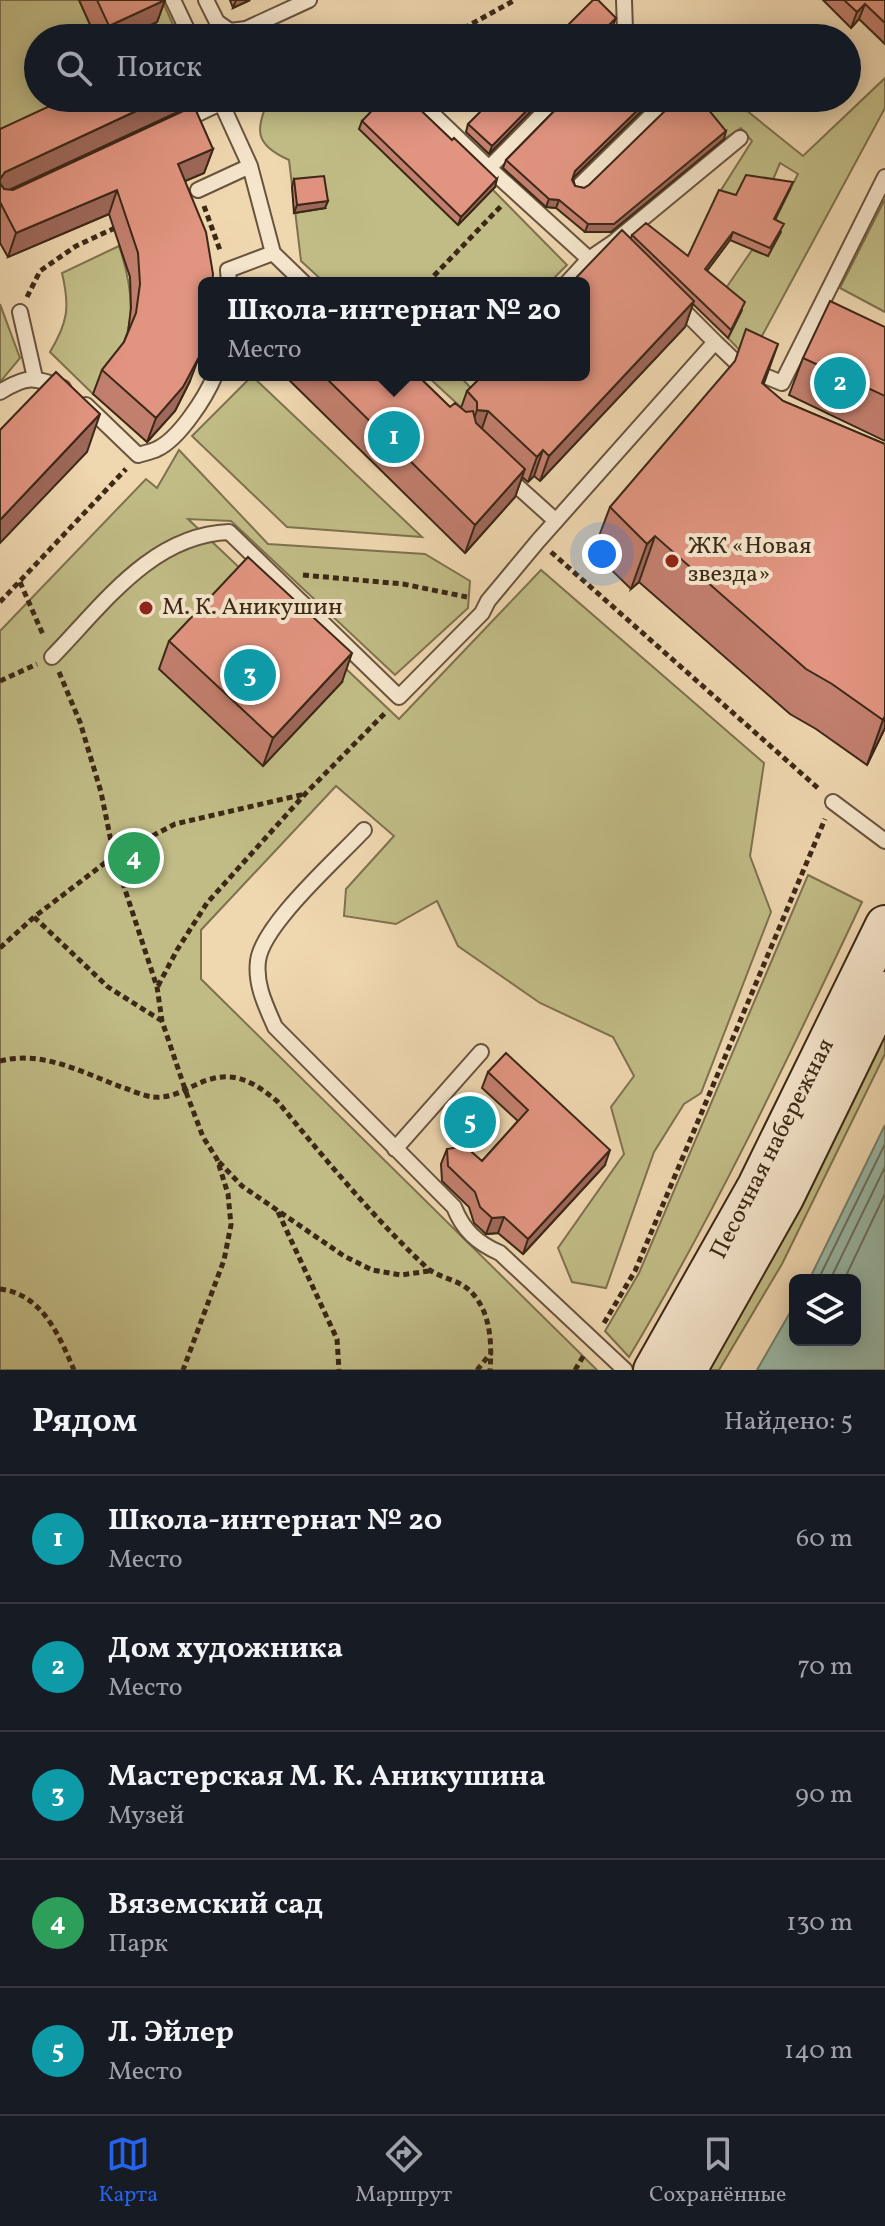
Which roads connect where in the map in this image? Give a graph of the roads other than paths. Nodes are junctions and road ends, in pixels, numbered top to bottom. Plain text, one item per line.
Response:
1 (173, 0) edge
2 (206, 0) edge
3 (309, 0) edge
4 (624, 0) edge
5 (184, 24) edge
6 (220, 24) edge
7 (257, 24) edge
8 (625, 24) edge
9 (199, 112) edge
10 (228, 112) edge
11 (431, 112) edge
12 (544, 112) edge
13 (655, 112) edge
14 (166, 129) edge
15 (740, 138) dead end
16 (250, 166) junction
17 (489, 168) junction
18 (885, 177) edge
19 (579, 186) edge
20 (198, 190) road end
21 (614, 242) junction
22 (273, 253) junction
23 (625, 253) edge
24 (589, 259) junction
25 (228, 276) edge
26 (298, 277) edge
27 (572, 277) edge
28 (670, 297) edge
29 (20, 312) road end
30 (715, 342) junction
31 (35, 378) junction
32 (211, 381) edge
33 (782, 383) junction
34 (0, 392) edge
35 (775, 398) edge
36 (494, 464) edge
37 (556, 521) junction
38 (52, 657) road end
39 (833, 802) road end
40 (364, 830) dead end
41 (885, 841) edge
42 (885, 925) edge
43 (885, 991) edge
44 (481, 1052) dead end
45 (395, 1149) junction
46 (625, 1370) edge
47 (653, 1370) edge
48 (687, 1370) edge

1 - 5 lane
2 - 6 lane
3 - 7 lane
4 - 8 lane
9 - 14 lane
10 - 16 lane
11 - 17 lane
12 - 17 lane
13 - 19 lane
15 - 21 lane
16 - 20 lane
16 - 22 lane
17 - 24 lane
18 - 33 lane
21 - 23 lane
21 - 24 lane
22 - 25 lane
22 - 26 lane
24 - 27 lane
28 - 30 lane
29 - 31 lane
30 - 33 lane
30 - 37 lane
31 - 32 lane
31 - 34 lane
33 - 35 lane
36 - 37 lane
37 - 38 lane
39 - 41 lane
40 - 45 lane
42 - 47 main road, Песочная набережная
43 - 48 main road, Песочная набережная
44 - 45 lane
45 - 46 lane

